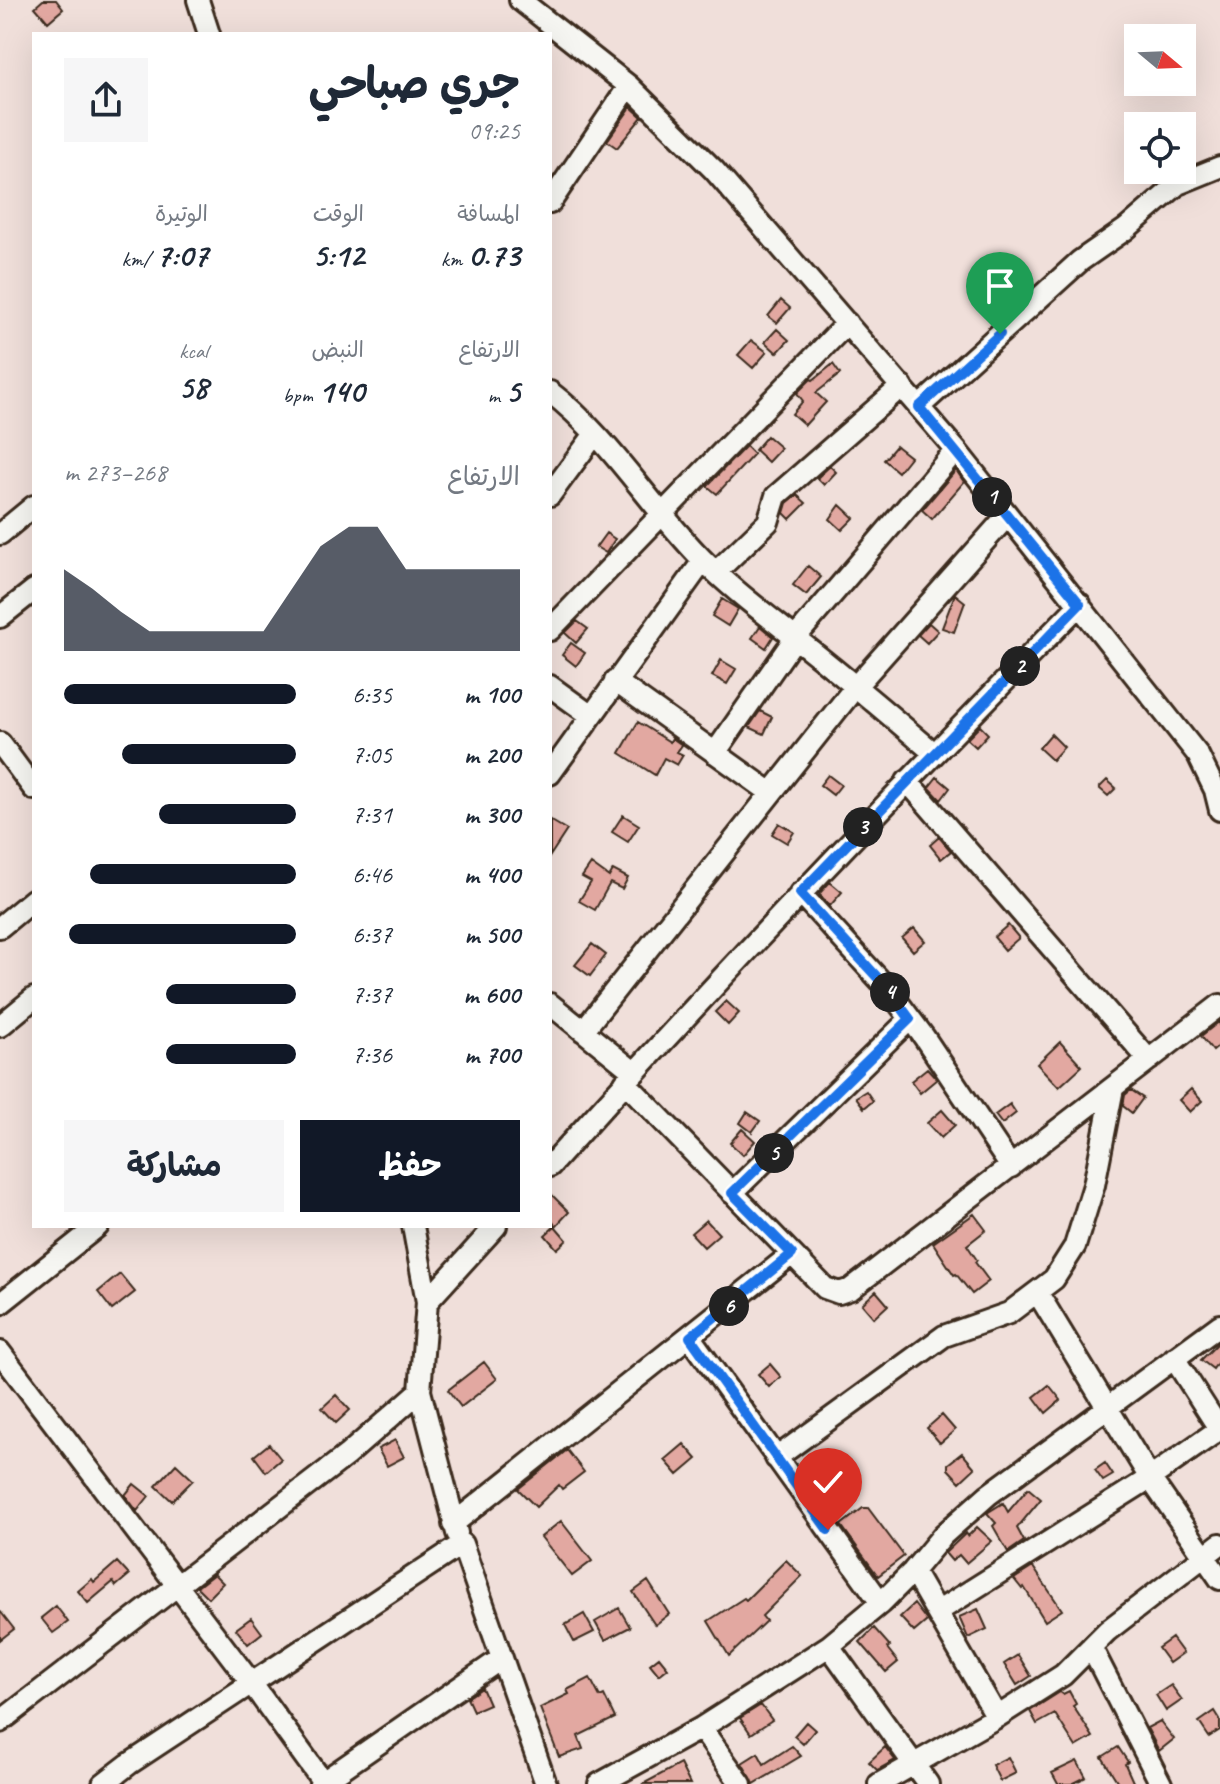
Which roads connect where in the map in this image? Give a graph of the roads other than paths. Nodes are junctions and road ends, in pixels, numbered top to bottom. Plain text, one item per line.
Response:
1 (198, 0) edge
2 (520, 0) edge
3 (208, 32) edge
4 (629, 86) junction
5 (1220, 167) edge
6 (552, 200) edge
7 (847, 323) junction
8 (902, 386) junction
9 (552, 397) edge
10 (919, 407) junction
11 (595, 434) junction
12 (956, 450) junction
13 (552, 492) edge
14 (32, 508) edge
15 (660, 516) junction
16 (1007, 516) junction
17 (0, 534) edge
18 (710, 566) junction
19 (32, 592) edge
20 (1080, 604) junction
21 (0, 617) edge
22 (552, 628) edge
23 (795, 638) junction
24 (615, 681) junction
25 (856, 686) junction
26 (552, 687) edge
27 (590, 715) junction
28 (0, 743) edge
29 (715, 753) junction
30 (934, 753) junction
31 (552, 771) edge
32 (907, 781) junction
33 (32, 786) edge
34 (770, 792) junction
35 (1220, 810) edge
36 (800, 893) junction
37 (32, 901) edge
38 (0, 927) edge
39 (32, 1000) edge
40 (1220, 1005) edge
41 (552, 1006) edge
42 (910, 1019) junction
43 (0, 1026) edge
44 (583, 1031) junction
45 (1149, 1060) junction
46 (630, 1077) junction
47 (1113, 1088) junction
48 (552, 1164) edge
49 (1011, 1167) junction
50 (732, 1193) junction
51 (95, 1228) edge
52 (413, 1228) edge
53 (494, 1228) edge
54 (792, 1254) junction
55 (1037, 1292) junction
56 (427, 1302) junction
57 (0, 1304) edge
58 (1220, 1325) edge
59 (690, 1337) junction
60 (0, 1352) edge
61 (1174, 1358) junction
62 (420, 1391) junction
63 (1106, 1407) junction
64 (1220, 1429) edge
65 (776, 1458) junction
66 (1150, 1478) junction
67 (453, 1524) junction
68 (462, 1544) junction
69 (1220, 1544) edge
70 (1203, 1557) junction
71 (913, 1571) junction
72 (1220, 1579) edge
73 (177, 1586) junction
74 (881, 1603) junction
75 (937, 1612) junction
76 (829, 1646) junction
77 (1091, 1647) junction
78 (502, 1658) junction
79 (252, 1684) junction
80 (997, 1717) junction
81 (0, 1722) edge
82 (701, 1728) junction
83 (916, 1765) junction
84 (322, 1783) edge
85 (103, 1784) edge
86 (546, 1784) edge
87 (599, 1784) edge
88 (741, 1784) edge
89 (879, 1784) edge
90 (928, 1784) edge
91 (1161, 1784) edge

1 - 3 street
2 - 4 street
4 - 6 street
4 - 7 street
5 - 10 street
7 - 8 street
7 - 15 street
8 - 10 street
8 - 18 street
9 - 11 street
10 - 12 street
11 - 13 street
11 - 15 street
12 - 16 street
12 - 23 street
14 - 17 street
15 - 18 street
15 - 22 street
16 - 20 street
16 - 25 street
18 - 23 street
18 - 24 street
19 - 21 street
20 - 30 street
20 - 35 street
23 - 25 street
23 - 29 street
24 - 27 street
24 - 29 street
25 - 30 street
25 - 34 street
26 - 27 street
27 - 31 street
28 - 33 street
29 - 34 street
30 - 32 street
32 - 36 street
32 - 45 street
34 - 44 street
36 - 42 street
36 - 46 street
37 - 38 street
39 - 43 street
40 - 45 street
41 - 44 street
42 - 49 street
42 - 50 street
44 - 46 street
45 - 47 street
46 - 48 street
46 - 50 street
47 - 49 street
47 - 55 street
49 - 54 street
50 - 54 street
51 - 57 street
52 - 56 street
53 - 56 street
54 - 59 street
55 - 63 street
55 - 65 street
56 - 62 street
58 - 61 street
59 - 65 street
59 - 67 street
60 - 73 street
61 - 63 street
61 - 64 street
62 - 67 street
62 - 73 street
63 - 66 street
63 - 71 street
64 - 66 street
65 - 74 street
66 - 70 street
66 - 75 street
67 - 68 street
68 - 78 street
68 - 79 street
69 - 70 street
70 - 72 street
70 - 77 street
71 - 74 street
71 - 75 street
73 - 79 street
73 - 81 street
74 - 76 street
75 - 80 street
76 - 82 street
76 - 83 street
77 - 80 street
77 - 91 street
78 - 84 street
78 - 86 street
79 - 84 street
79 - 85 street
80 - 83 street
82 - 87 street
82 - 88 street
83 - 89 street
83 - 90 street

